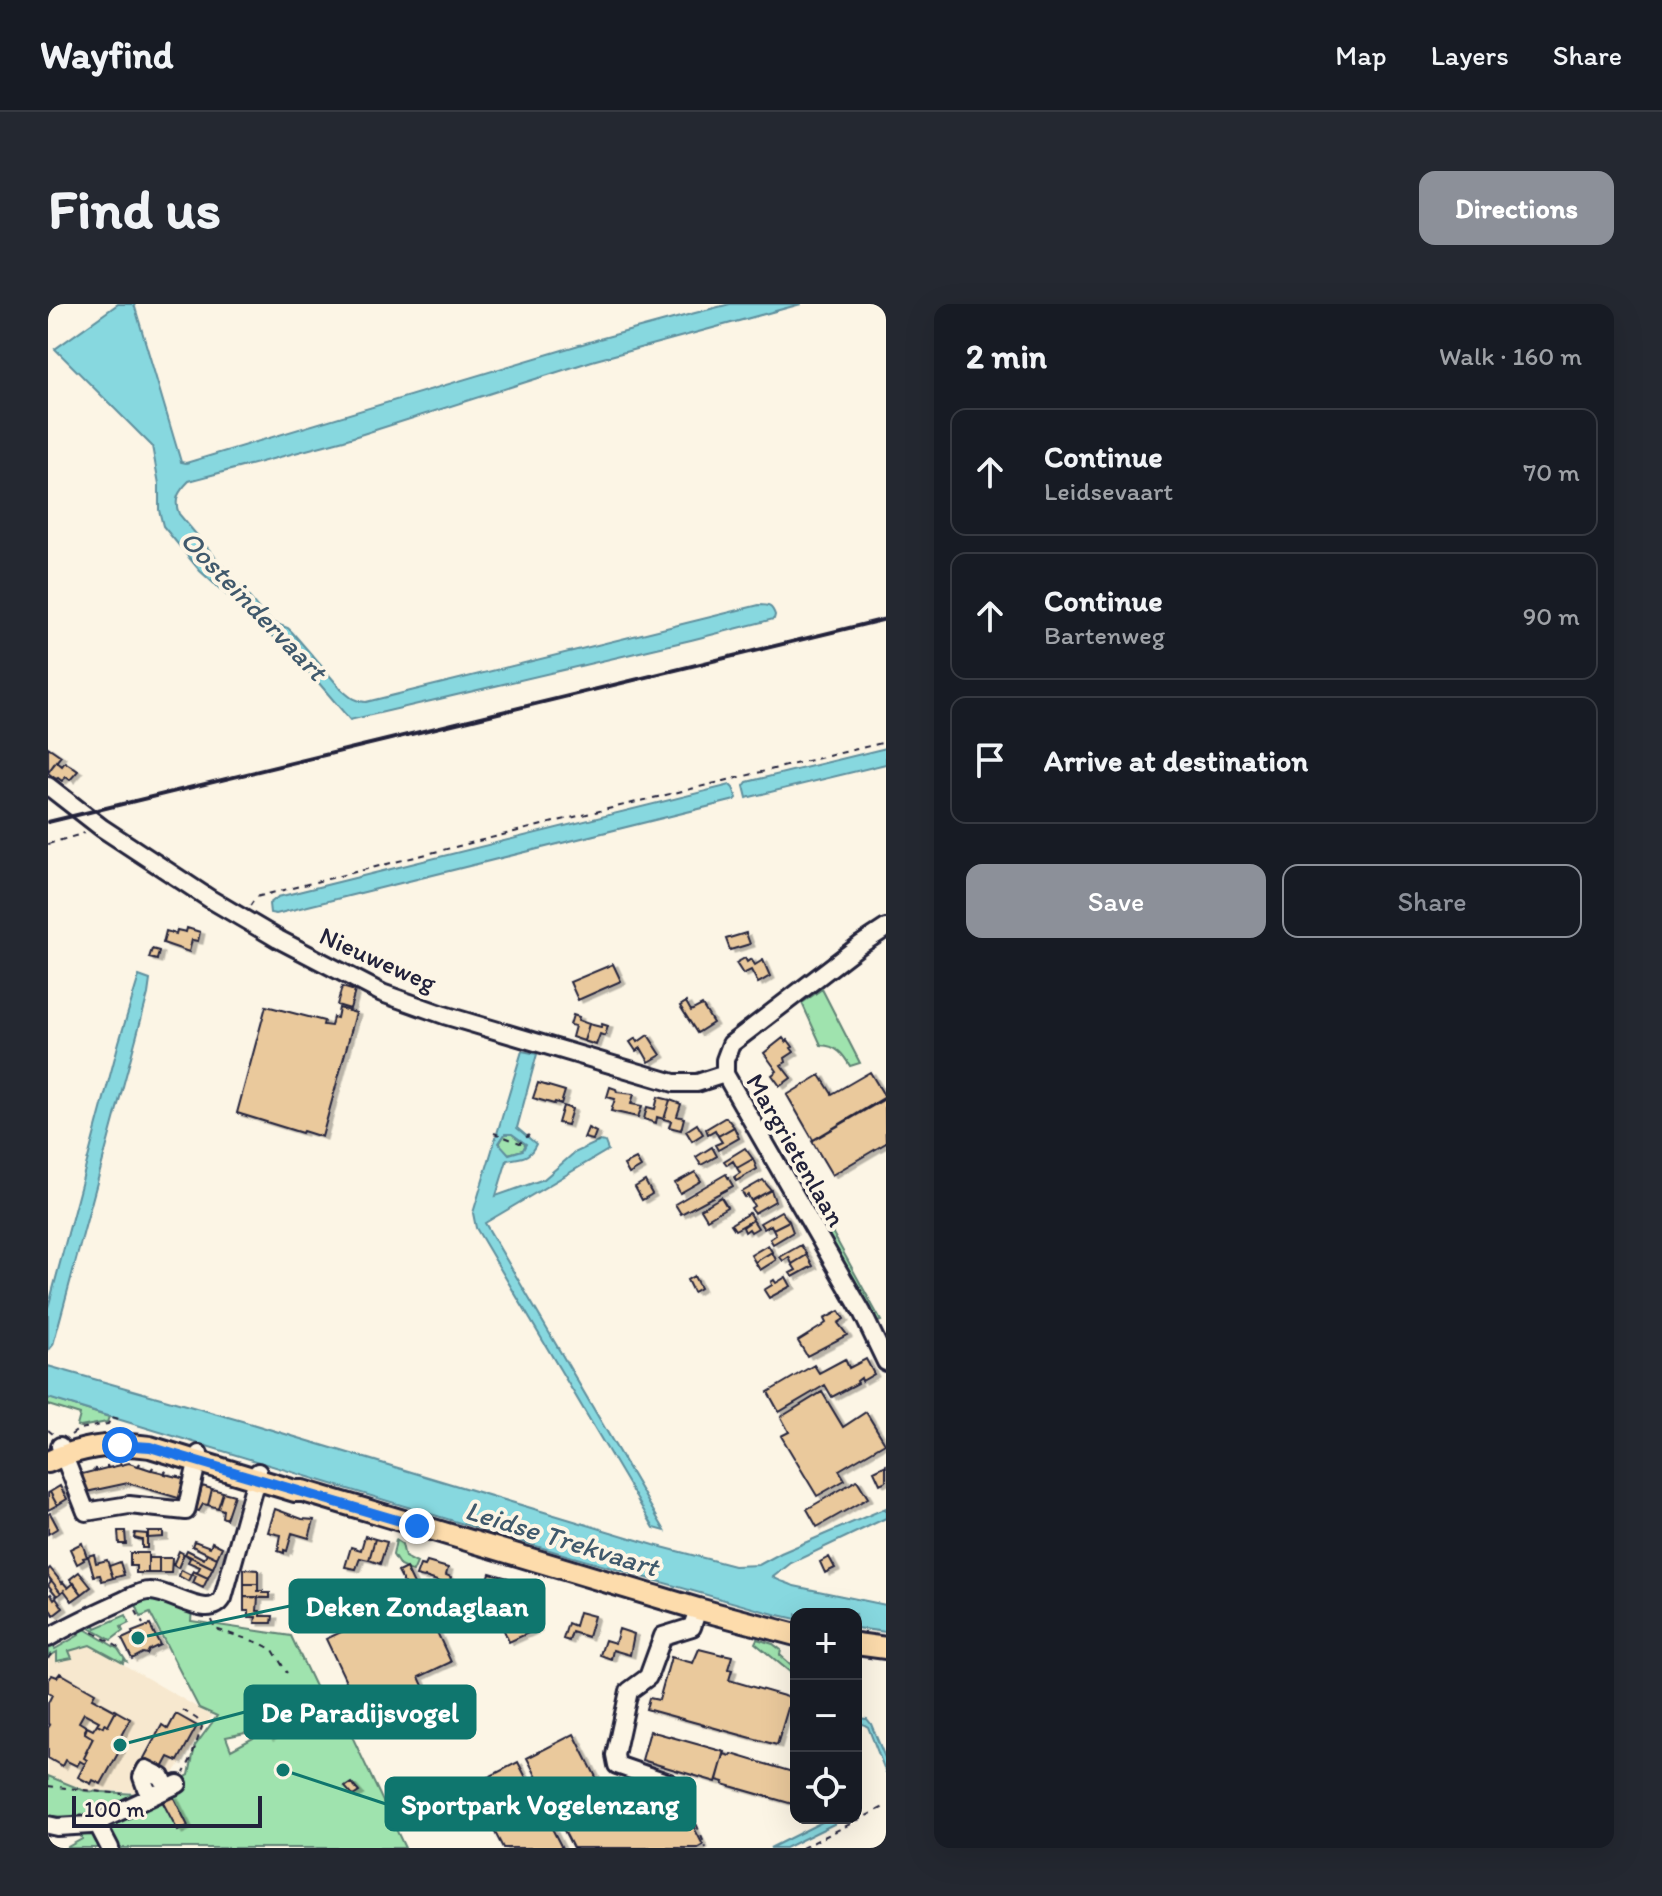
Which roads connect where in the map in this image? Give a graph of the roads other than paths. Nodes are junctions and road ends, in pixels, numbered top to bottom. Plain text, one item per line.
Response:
1 (48, 786) edge
2 (886, 928) edge
3 (725, 1074) junction
4 (886, 1362) edge
5 (55, 1448) edge
6 (198, 1457) junction
7 (257, 1476) junction
8 (698, 1609) junction
9 (790, 1636) edge
10 (48, 1638) edge
11 (862, 1645) edge
12 (886, 1648) edge
13 (669, 1783) road end
14 (165, 1790) road end
15 (97, 1823) junction
16 (48, 1825) edge
17 (110, 1848) edge

1 - 3 street, Nieuweweg
2 - 3 street, Margrietenlaan
3 - 4 street, Margrietenlaan
5 - 6 main road
5 - 6 street
6 - 7 main road
7 - 8 main road
7 - 10 street
8 - 9 main road
8 - 13 street
11 - 12 main road
14 - 15 street
15 - 16 street
15 - 17 street

